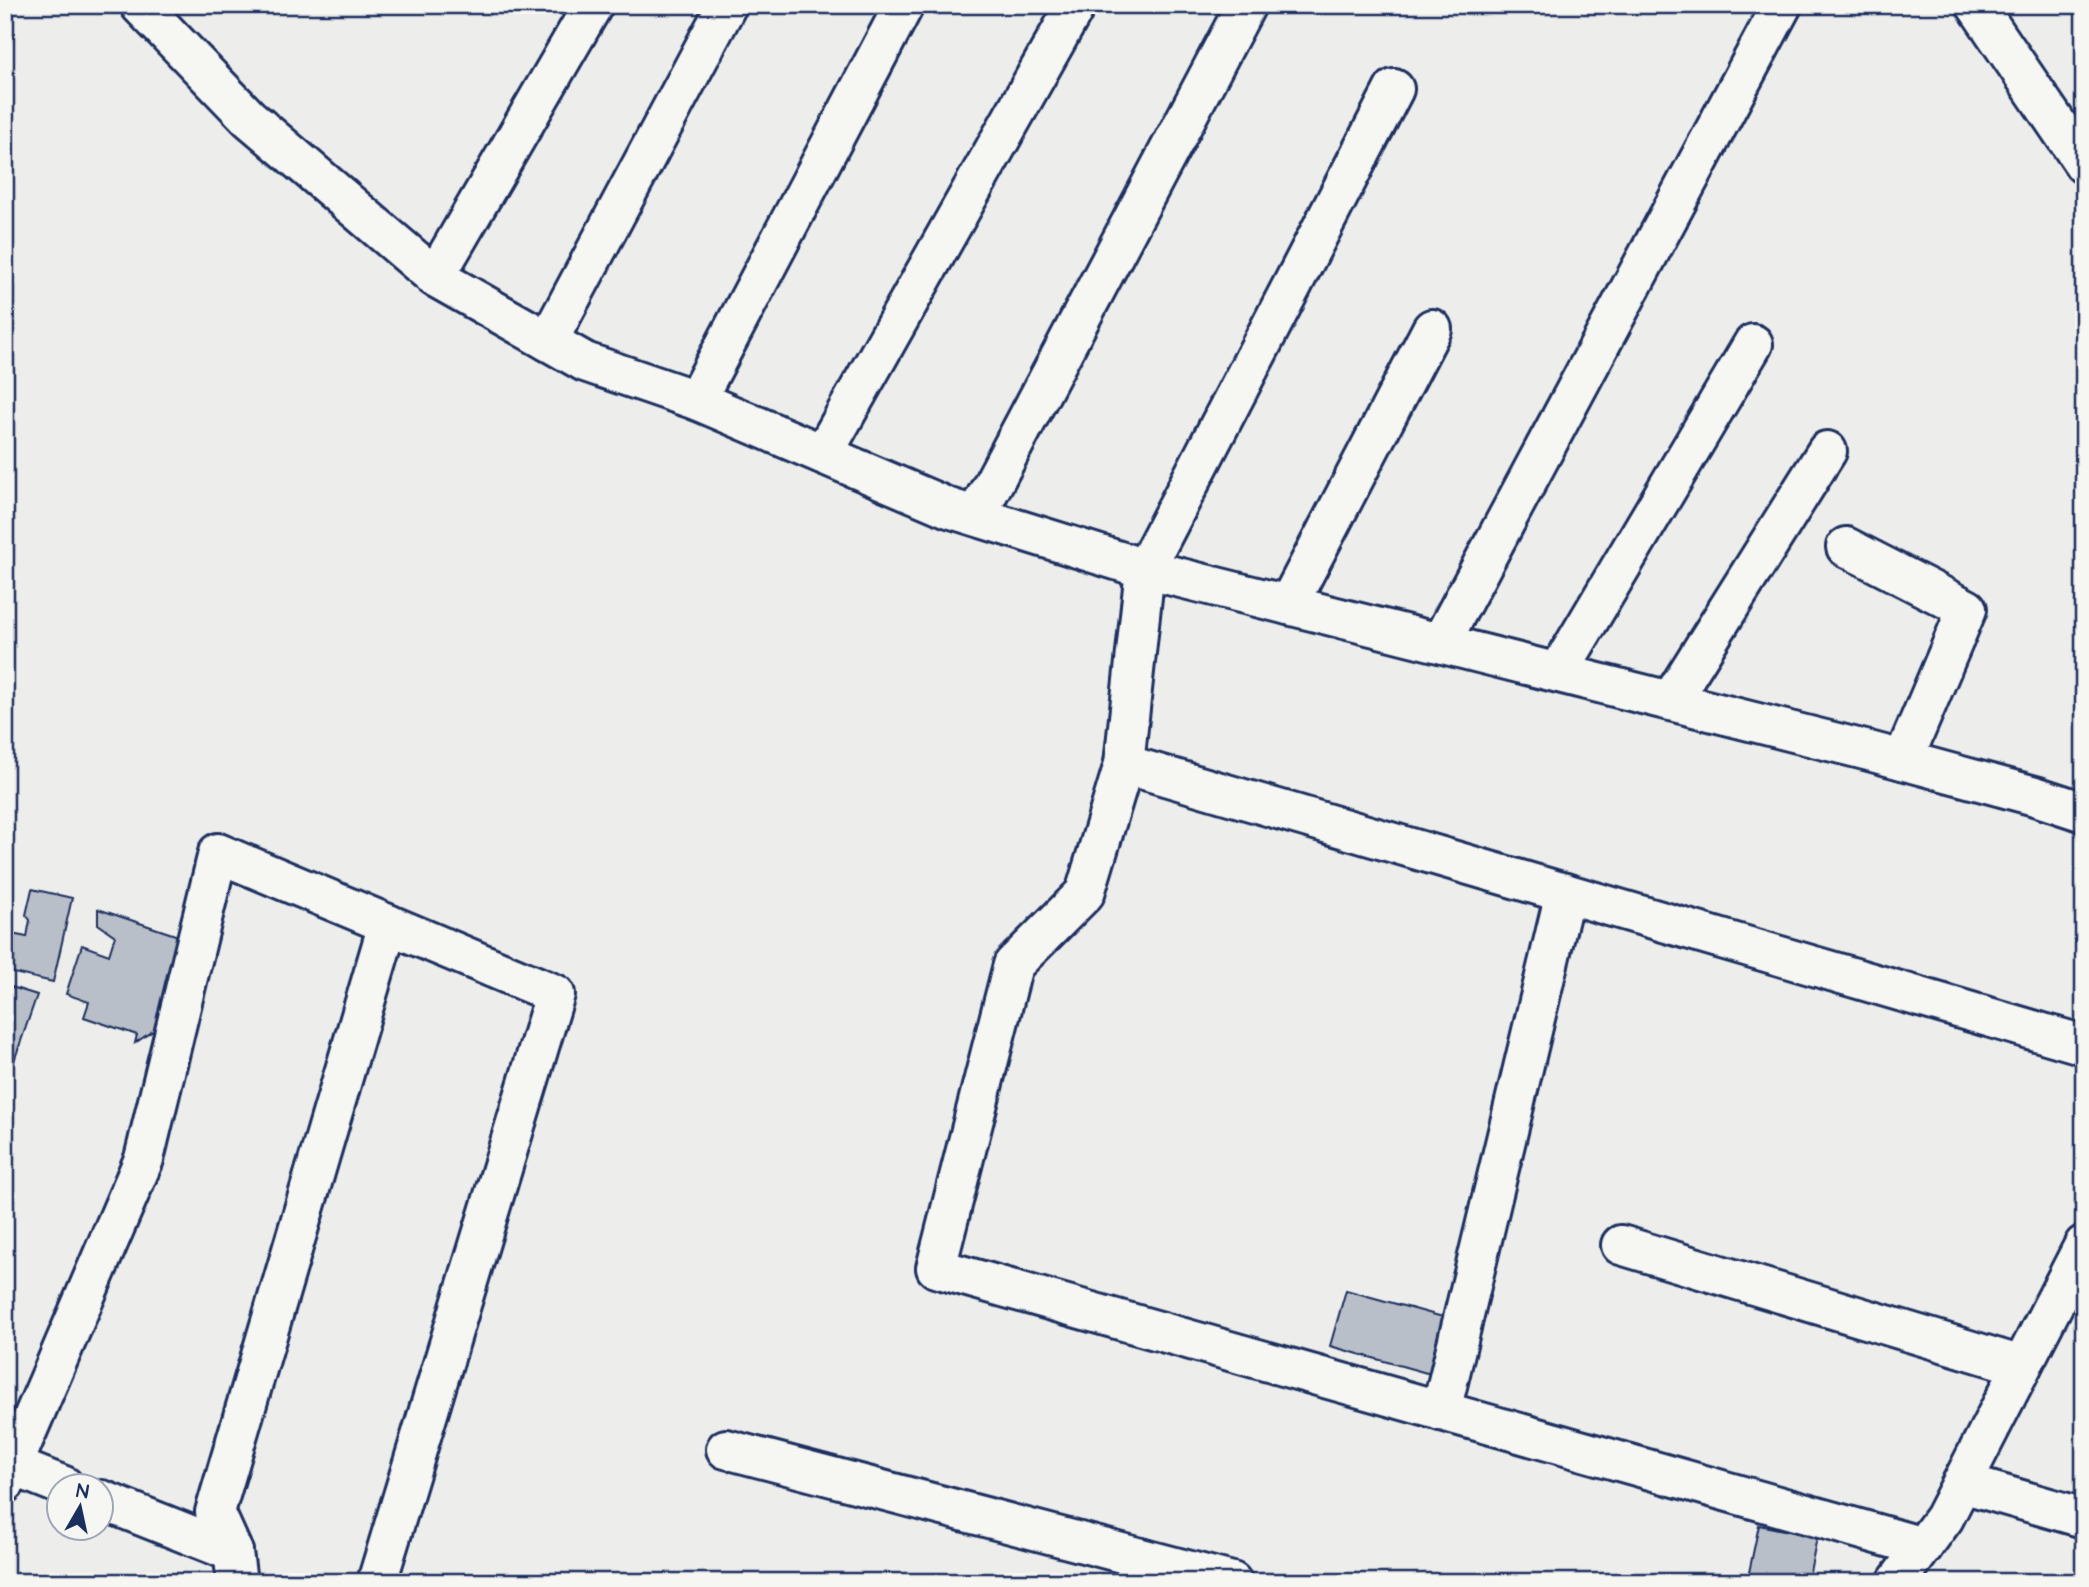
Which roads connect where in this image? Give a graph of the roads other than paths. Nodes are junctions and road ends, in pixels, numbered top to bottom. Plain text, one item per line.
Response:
1 (593, 5) edge
2 (727, 5) edge
3 (904, 5) edge
4 (1076, 5) edge
5 (1246, 5) edge
6 (1782, 5) edge
7 (1976, 5) edge
8 (141, 6) edge
9 (1394, 89) dead end
10 (2084, 164) edge
11 (435, 277) junction
12 (1433, 330) dead end
13 (548, 341) junction
14 (1754, 344) dead end
15 (696, 400) junction
16 (1827, 451) dead end
17 (822, 454) junction
18 (976, 516) junction
19 (1846, 547) dead end
20 (1145, 569) junction
21 (1289, 605) junction
22 (1441, 642) junction
23 (1559, 671) junction
24 (1671, 700) junction
25 (1903, 760) junction
26 (1124, 764) junction
27 (2084, 812) edge
28 (1565, 893) junction
29 (388, 924) junction
30 (2084, 1045) edge
31 (1621, 1245) dead end
32 (2084, 1245) edge
33 (2022, 1366) junction
34 (1441, 1411) junction
35 (726, 1449) dead end
36 (8, 1474) edge
37 (46, 1482) edge
38 (1962, 1483) junction
39 (116, 1507) edge
40 (2084, 1518) edge
41 (1923, 1547) junction
42 (235, 1567) edge
43 (377, 1582) edge
44 (1232, 1582) edge
45 (1897, 1582) edge

1 - 11 street
2 - 13 street
3 - 15 street
4 - 17 street
5 - 18 street
6 - 22 street
7 - 10 street
8 - 11 street
9 - 20 street
11 - 13 street
12 - 21 street
13 - 15 street
14 - 23 street
15 - 17 street
16 - 24 street
17 - 18 street
18 - 20 street
19 - 25 street
20 - 21 street
20 - 26 street
21 - 22 street
22 - 23 street
23 - 24 street
24 - 25 street
25 - 27 street
26 - 28 street
26 - 34 street
28 - 30 street
28 - 34 street
29 - 36 street
29 - 42 street
29 - 43 street
31 - 33 street
32 - 33 street
33 - 38 street
34 - 41 street
35 - 44 street
36 - 37 street
38 - 40 street
38 - 41 street
39 - 42 street
41 - 45 street

